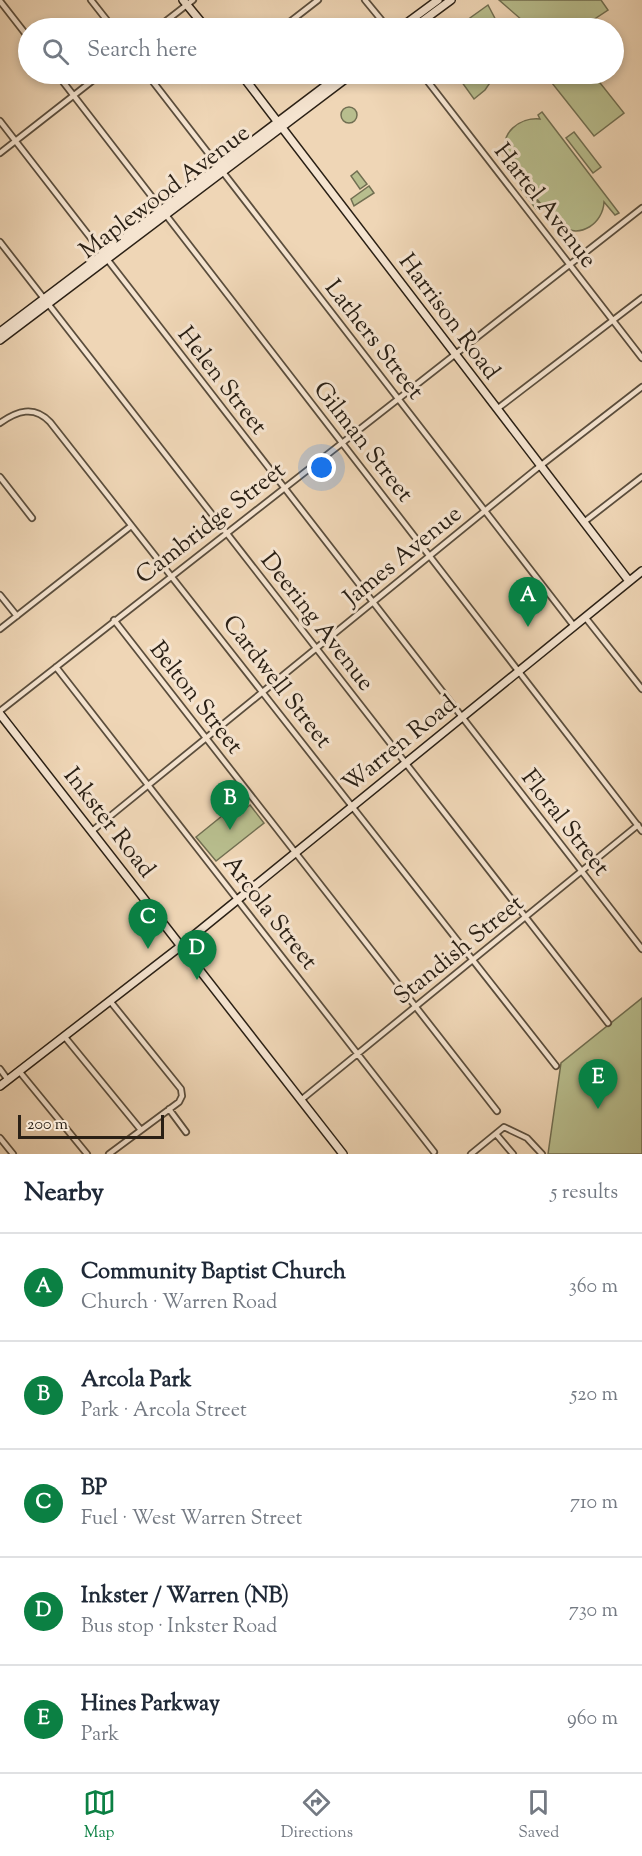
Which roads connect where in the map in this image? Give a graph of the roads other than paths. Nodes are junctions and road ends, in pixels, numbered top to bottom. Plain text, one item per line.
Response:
1 (91, 0) edge
2 (318, 0) edge
3 (366, 0) edge
4 (438, 0) edge
5 (451, 0) edge
6 (0, 1) edge
7 (188, 2) edge
8 (432, 10) junction
9 (105, 18) edge
10 (169, 18) edge
11 (199, 18) edge
12 (295, 18) edge
13 (380, 18) edge
14 (418, 18) edge
15 (424, 18) edge
16 (18, 24) edge
17 (65, 84) edge
18 (88, 84) edge
19 (155, 84) edge
20 (248, 84) edge
21 (329, 84) edge
22 (338, 84) edge
23 (430, 84) edge
24 (74, 95) junction
25 (0, 121) edge
26 (279, 125) junction
27 (15, 141) junction
28 (0, 153) edge
29 (221, 169) junction
30 (642, 208) edge
31 (164, 212) junction
32 (0, 242) edge
33 (105, 256) junction
34 (569, 264) junction
35 (642, 298) edge
36 (46, 301) junction
37 (613, 320) junction
38 (0, 332) edge
39 (0, 340) edge
40 (454, 353) junction
41 (642, 358) edge
42 (642, 387) edge
43 (397, 398) junction
44 (497, 409) junction
45 (0, 423) edge
46 (341, 441) junction
47 (540, 466) junction
48 (0, 477) edge
49 (642, 477) edge
50 (283, 487) junction
51 (484, 511) junction
52 (32, 518) dead end
53 (584, 522) junction
54 (131, 526) junction
55 (226, 532) junction
56 (429, 556) junction
57 (642, 571) edge
58 (171, 576) junction
59 (629, 581) junction
60 (0, 595) edge
61 (372, 603) junction
62 (17, 616) junction
63 (585, 617) junction
64 (114, 620) junction
65 (574, 626) junction
66 (0, 629) edge
67 (316, 648) junction
68 (56, 667) junction
69 (519, 671) junction
70 (642, 689) edge
71 (263, 692) junction
72 (0, 712) edge
73 (461, 718) junction
74 (3, 723) edge
75 (206, 738) junction
76 (406, 763) junction
77 (148, 784) junction
78 (353, 806) junction
79 (638, 825) junction
80 (92, 831) junction
81 (642, 831) edge
82 (295, 853) junction
83 (581, 872) junction
84 (238, 899) junction
85 (526, 917) junction
86 (181, 945) junction
87 (642, 949) edge
88 (473, 960) junction
89 (110, 1001) junction
90 (415, 1007) junction
91 (608, 1023) dead end
92 (64, 1036) junction
93 (357, 1054) junction
94 (556, 1066) dead end
95 (0, 1069) edge
96 (19, 1071) junction
97 (8, 1080) junction
98 (0, 1086) edge
99 (301, 1100) junction
100 (169, 1109) junction
101 (497, 1111) dead end
102 (141, 1130) junction
103 (186, 1132) dead end
104 (496, 1134) junction
105 (0, 1138) edge
106 (478, 1148) junction
107 (434, 1152) dead end
108 (13, 1154) edge
109 (87, 1154) edge
110 (109, 1154) edge
111 (343, 1154) edge
112 (471, 1154) edge
113 (483, 1154) edge
114 (513, 1154) edge
115 (542, 1154) edge

1 - 9 street
2 - 12 street
3 - 13 street
4 - 8 main road
5 - 8 main road
6 - 16 street
7 - 10 street
7 - 11 main road
8 - 14 main road
8 - 15 main road
17 - 24 street, Gilman Street
18 - 24 street
19 - 29 street, Lathers Street
20 - 26 main road, Harrison Road
21 - 26 main road, Maplewood Avenue
22 - 26 main road, Maplewood Avenue
23 - 34 street, Hartel Avenue
24 - 27 street
24 - 31 street, Gilman Street
25 - 27 street, Helen Street
26 - 29 main road, Maplewood Avenue
26 - 40 main road, Harrison Road
27 - 28 street
27 - 33 street, Helen Street
29 - 31 main road, Maplewood Avenue
29 - 43 street, Lathers Street
30 - 34 street, Cambridge Street
31 - 33 main road, Maplewood Avenue
31 - 46 street, Gilman Street
32 - 36 street, Deering Avenue
33 - 36 main road, Maplewood Avenue
33 - 50 street, Helen Street
34 - 37 street, Hartel Avenue
34 - 40 street, Cambridge Street
35 - 37 street
36 - 38 main road, Maplewood Avenue
36 - 39 main road, Maplewood Avenue
36 - 55 street, Deering Avenue
37 - 41 street, Hartel Avenue
37 - 44 street
40 - 43 street, Cambridge Street
40 - 44 main road, Harrison Road
42 - 47 street, James Avenue
43 - 46 street, Cambridge Street
43 - 51 street, Lathers Street
44 - 47 main road, Harrison Road
45 - 54 street, Cardwell Street
46 - 50 street, Cambridge Street
46 - 56 street, Gilman Street
47 - 51 street, James Avenue
47 - 53 main road, Harrison Road
48 - 52 street
49 - 53 street
50 - 55 street, Cambridge Street
50 - 61 street, Helen Street
51 - 56 street, James Avenue
51 - 65 street, Lathers Street
53 - 59 main road, Harrison Road
54 - 58 street, Cardwell Street
54 - 62 street
55 - 58 street, Cambridge Street
55 - 67 street, Deering Avenue
56 - 61 street, James Avenue
56 - 69 street, Gilman Street
57 - 59 main road, Warren Road
58 - 64 street, Cambridge Street
58 - 71 street, Cardwell Street
59 - 63 main road, Warren Road
60 - 62 street
61 - 67 street, James Avenue
61 - 73 street, Helen Street
62 - 66 street
63 - 65 main road, Warren Road
63 - 70 street
64 - 68 street, Cambridge Street
64 - 75 street, Belton Street
65 - 69 main road, Warren Road
67 - 71 street, James Avenue
67 - 76 street, Deering Avenue
68 - 72 street, Cambridge Street
68 - 77 street, Arcola Street
69 - 73 main road, Warren Road
69 - 79 street, Gilman Street
71 - 75 street, James Avenue
71 - 78 street, Cardwell Street
72 - 74 main road, Inkster Road
73 - 76 main road, Warren Road
73 - 83 street, Floral Street
74 - 80 main road, Inkster Road
75 - 77 street, James Avenue
75 - 82 street, Belton Street
76 - 78 main road, Warren Road
76 - 85 street, Deering Avenue
77 - 80 street, James Avenue
77 - 84 street, Arcola Street
78 - 82 main road, Warren Road
78 - 88 street, Cardwell Street
79 - 81 street, Gilman Street
79 - 83 street, Standish Street
80 - 86 main road, Inkster Road
82 - 84 main road, Warren Road
82 - 90 street, Belton Street
83 - 85 street, Standish Street
83 - 87 street, Floral Street
84 - 86 main road, Warren Road
84 - 93 street, Arcola Street
85 - 88 street, Standish Street
85 - 91 street, Deering Avenue
86 - 89 main road, Warren Road
86 - 99 main road, Inkster Road
88 - 90 street, Standish Street
88 - 94 street, Cardwell Street
89 - 92 main road, Warren Road
89 - 100 street
90 - 93 street, Standish Street
90 - 101 street, Belton Street
92 - 96 main road, Warren Road
92 - 102 street
93 - 99 street, Standish Street
93 - 107 street, Arcola Street
95 - 97 street
96 - 97 main road, Warren Road
96 - 109 street
97 - 98 main road, Warren Road
99 - 111 main road, Inkster Road
100 - 102 street
100 - 103 street
102 - 110 street
104 - 106 street
104 - 114 street
104 - 115 street
105 - 108 street
106 - 112 street
106 - 113 street

